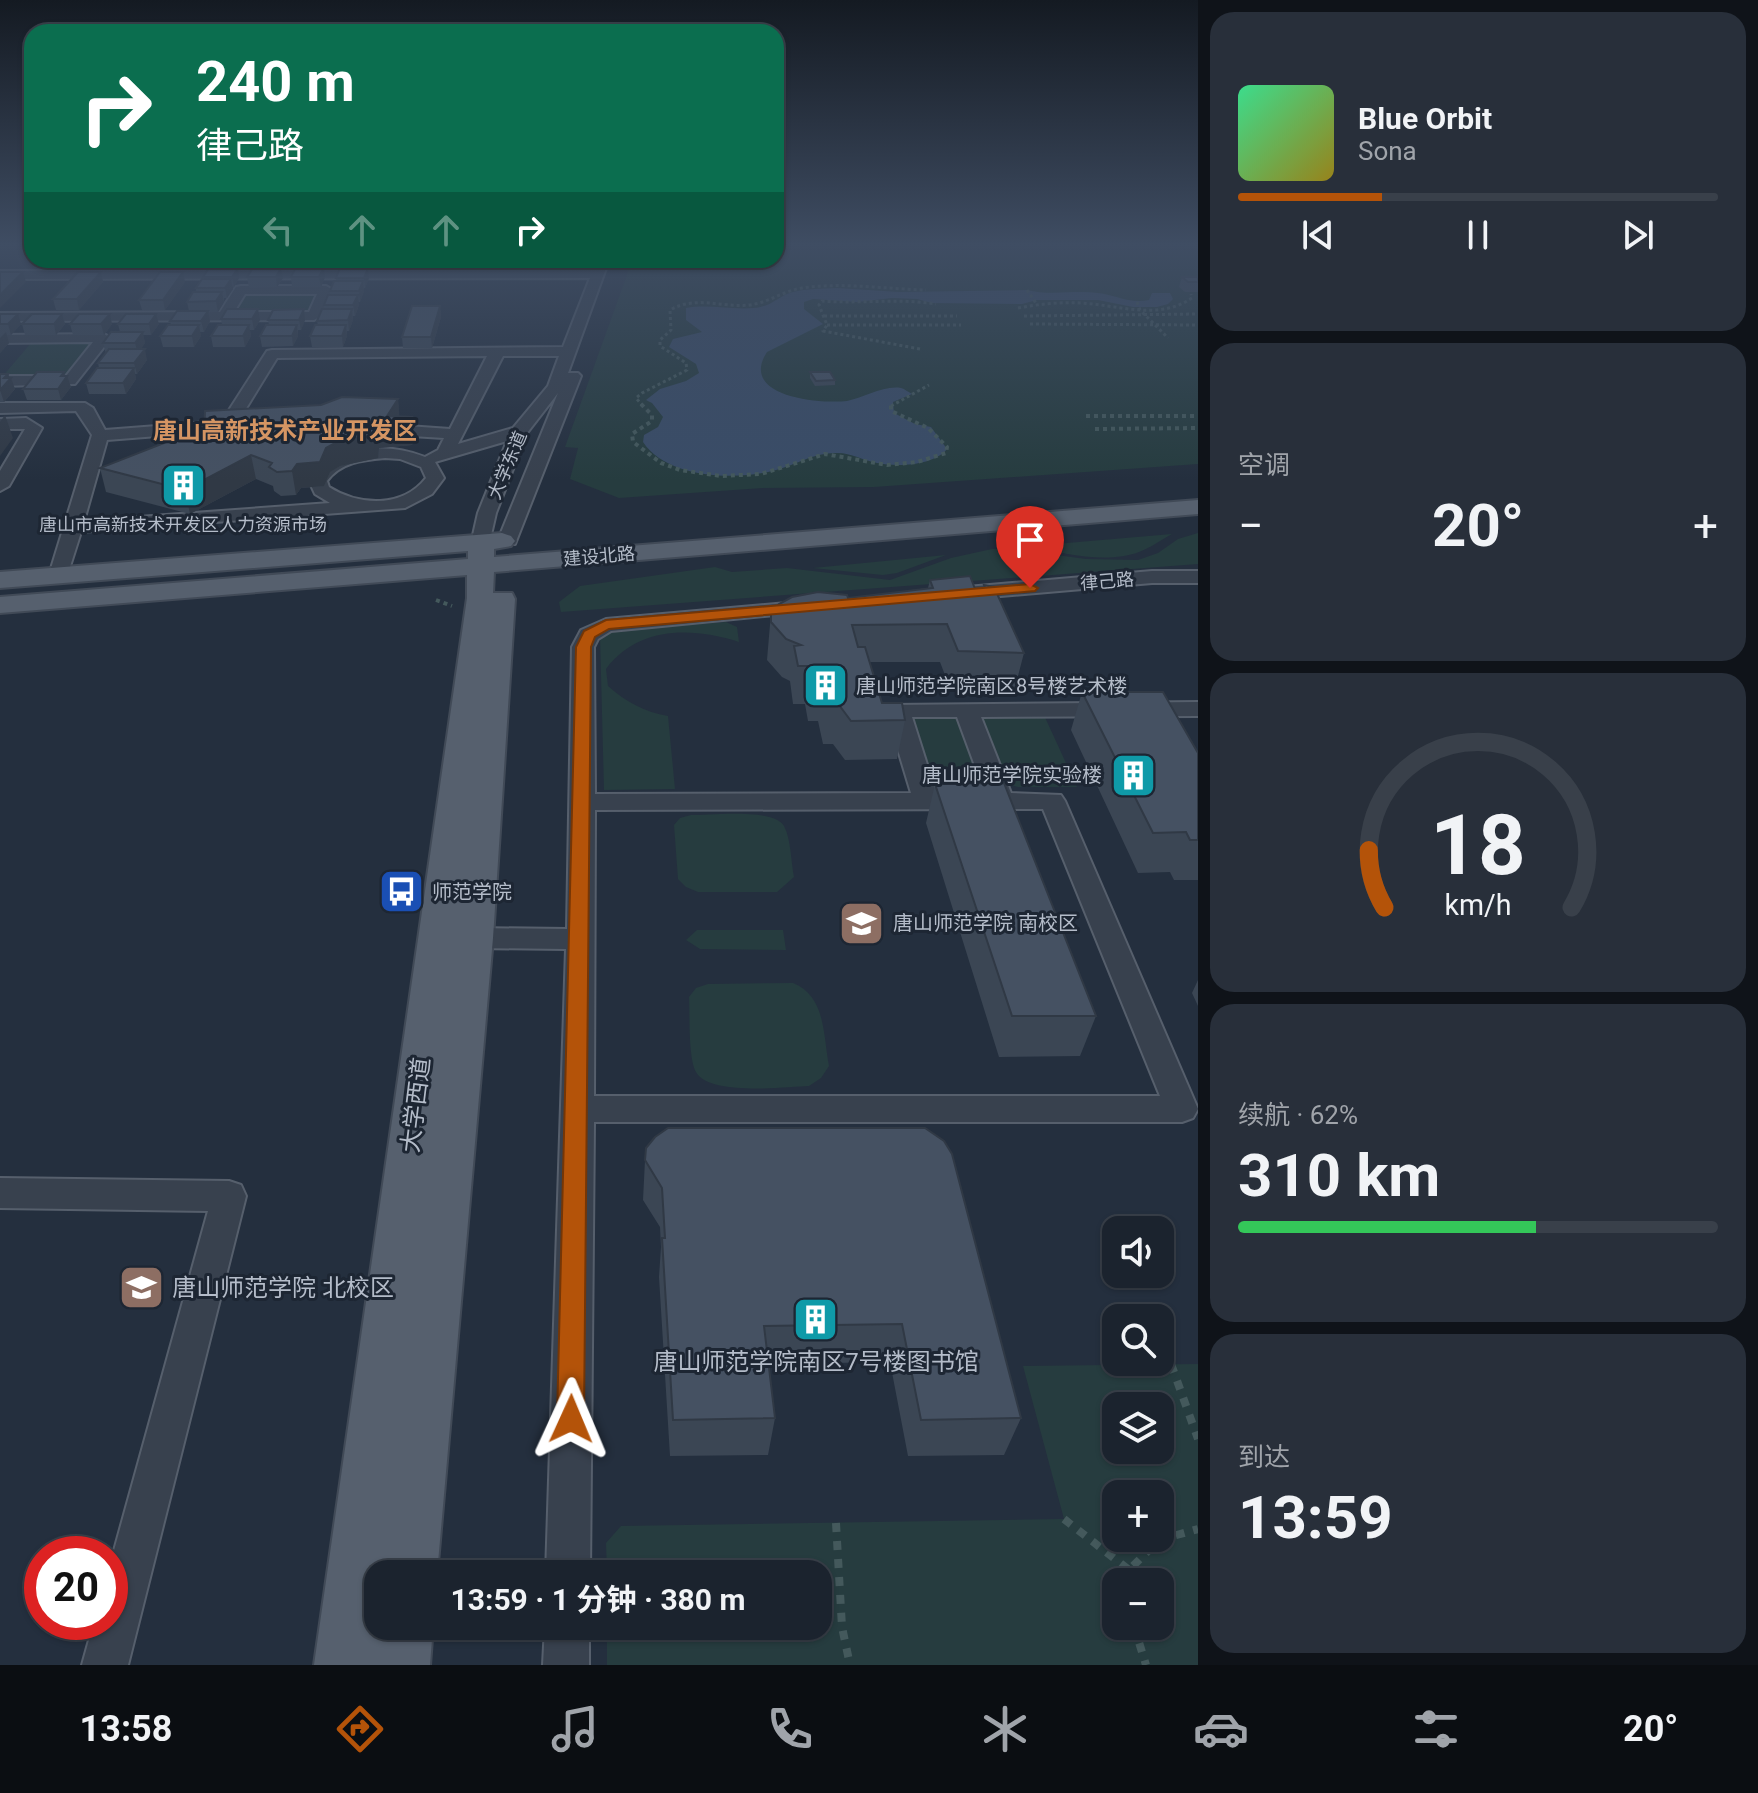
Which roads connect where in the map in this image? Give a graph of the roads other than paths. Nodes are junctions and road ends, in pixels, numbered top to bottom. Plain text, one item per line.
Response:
1 (578, 324) edge
2 (591, 324) edge
3 (0, 339) edge
4 (25, 339) junction
5 (498, 353) junction
6 (566, 353) junction
7 (8, 357) dead end
8 (0, 381) edge
9 (31, 407) junction
10 (0, 408) edge
11 (19, 423) junction
12 (0, 424) edge
13 (228, 425) junction
14 (258, 425) edge
15 (362, 428) edge
16 (519, 432) junction
17 (455, 434) junction
18 (100, 435) junction
19 (444, 456) junction
20 (419, 460) junction
21 (0, 486) edge
22 (1198, 486) edge
23 (360, 506) junction
24 (1198, 507) edge
25 (74, 527) junction
26 (494, 553) junction
27 (59, 575) junction
28 (1198, 577) edge
29 (0, 580) edge
30 (918, 598) edge
31 (0, 605) edge
32 (824, 606) edge
33 (966, 709) junction
34 (1198, 709) edge
35 (1001, 801) junction
36 (583, 802) junction
37 (926, 802) junction
38 (474, 938) junction
39 (581, 939) junction
40 (577, 1109) junction
41 (0, 1193) edge
42 (410, 1560) edge
43 (568, 1560) edge
44 (403, 1640) edge
45 (567, 1640) edge
46 (105, 1665) edge
47 (344, 1665) edge
48 (400, 1665) edge
49 (566, 1665) edge

1 - 6 street, 大学东道
2 - 26 street, 大学东道
3 - 4 street
4 - 7 street
4 - 8 street
5 - 6 street
5 - 13 street
5 - 17 street
6 - 16 street, 大学东道
9 - 10 street
9 - 11 street
9 - 18 street
11 - 12 street
11 - 21 street
13 - 14 street
13 - 18 street
15 - 17 street
16 - 19 street
16 - 26 street, 大学东道
17 - 19 street
18 - 25 street
19 - 20 street
20 - 23 street
20 - 23 street
22 - 26 main road, 建设北路
23 - 25 street
24 - 26 main road, 建设北路
25 - 27 street
26 - 27 main road, 建设北路
26 - 31 main road, 建设北路
26 - 38 main road, 大学西道
26 - 47 main road, 大学西道
27 - 29 main road, 建设北路
28 - 30 street, 律己路
32 - 36 street
33 - 34 street
33 - 35 street
33 - 37 street
35 - 37 street
35 - 40 street
36 - 37 street
36 - 39 street
38 - 39 street
38 - 42 main road, 大学西道
39 - 40 street
40 - 43 street
41 - 46 street
44 - 48 main road
45 - 49 street

